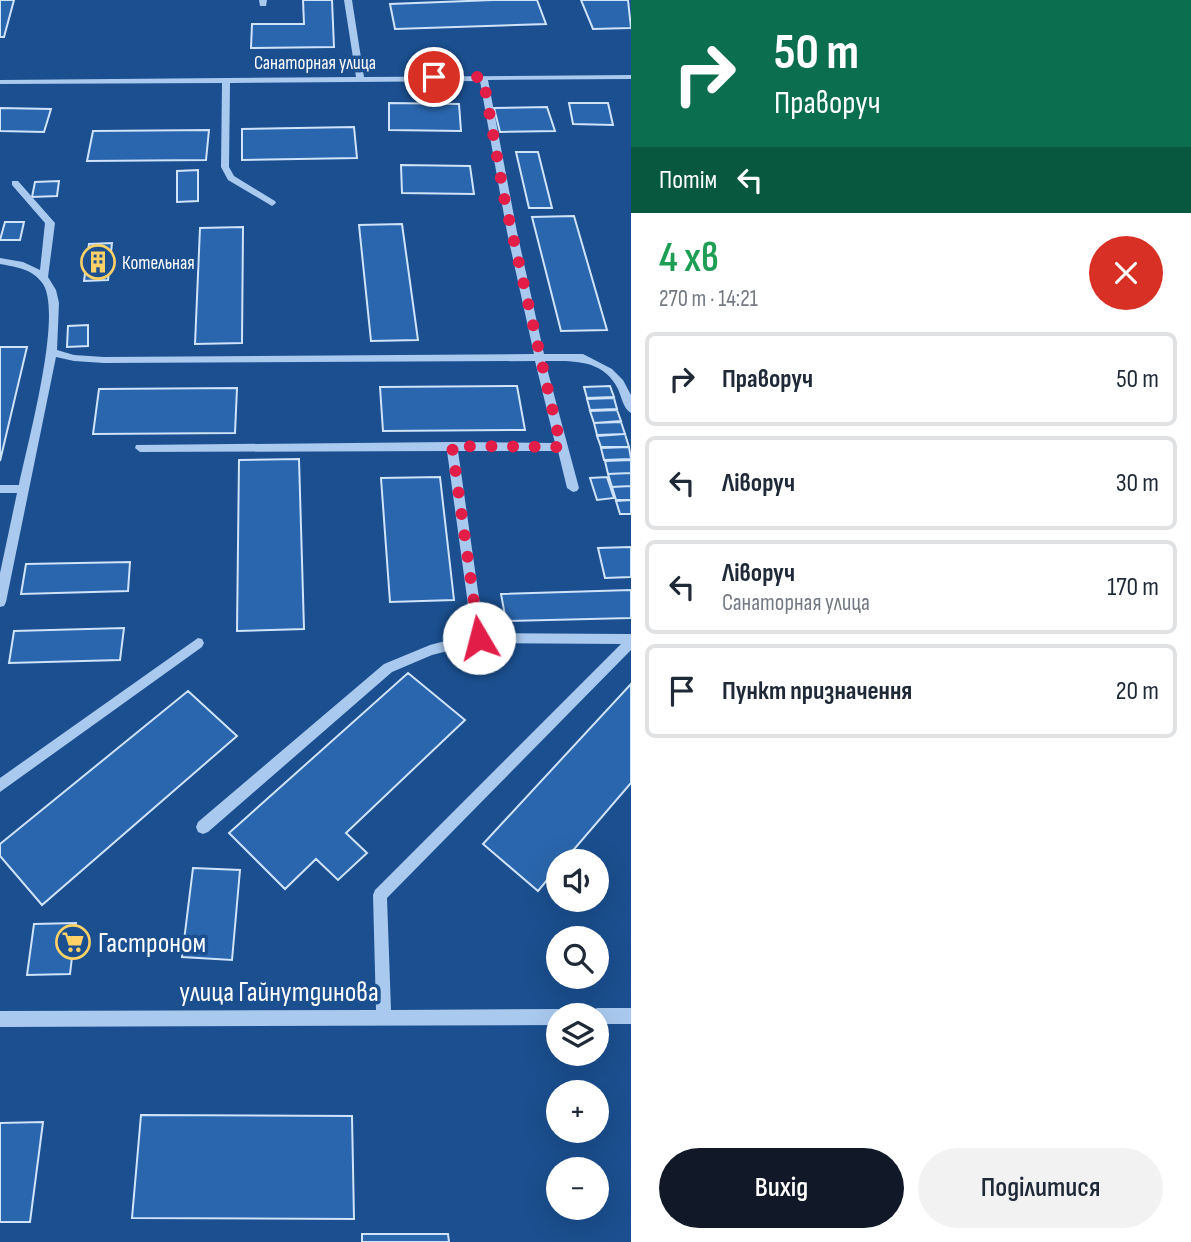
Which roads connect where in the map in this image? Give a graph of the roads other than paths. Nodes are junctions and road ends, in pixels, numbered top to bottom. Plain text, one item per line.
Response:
1 (348, 0) edge
2 (483, 77) junction
3 (631, 77) edge
4 (360, 78) junction
5 (226, 79) junction
6 (0, 82) edge
7 (15, 183) dead end
8 (272, 203) dead end
9 (0, 261) edge
10 (44, 275) junction
11 (52, 352) junction
12 (538, 356) junction
13 (631, 409) edge
14 (452, 446) junction
15 (561, 447) junction
16 (140, 448) dead end
17 (573, 488) dead end
18 (0, 489) edge
19 (22, 489) junction
20 (0, 602) edge
21 (479, 638) junction
22 (631, 641) edge
23 (198, 643) dead end
24 (0, 786) edge
25 (203, 827) dead end
26 (609, 1016) edge
27 (631, 1016) edge
28 (384, 1017) junction
29 (546, 1017) edge
30 (0, 1019) edge

1 - 4 street
2 - 3 street, Санаторная улица
2 - 4 street, Санаторная улица
2 - 12 street
4 - 5 street, Санаторная улица
5 - 6 street, Санаторная улица
5 - 8 street
7 - 10 street
9 - 10 street
10 - 11 street
11 - 12 street
11 - 19 street
12 - 13 street
12 - 15 street
14 - 15 street
14 - 16 street
14 - 21 street
15 - 17 street
18 - 19 street
19 - 20 street
21 - 22 street
21 - 25 street
22 - 28 street
23 - 24 street
26 - 27 street
28 - 29 street, улица Гайнутдинова
28 - 30 street, улица Гайнутдинова

